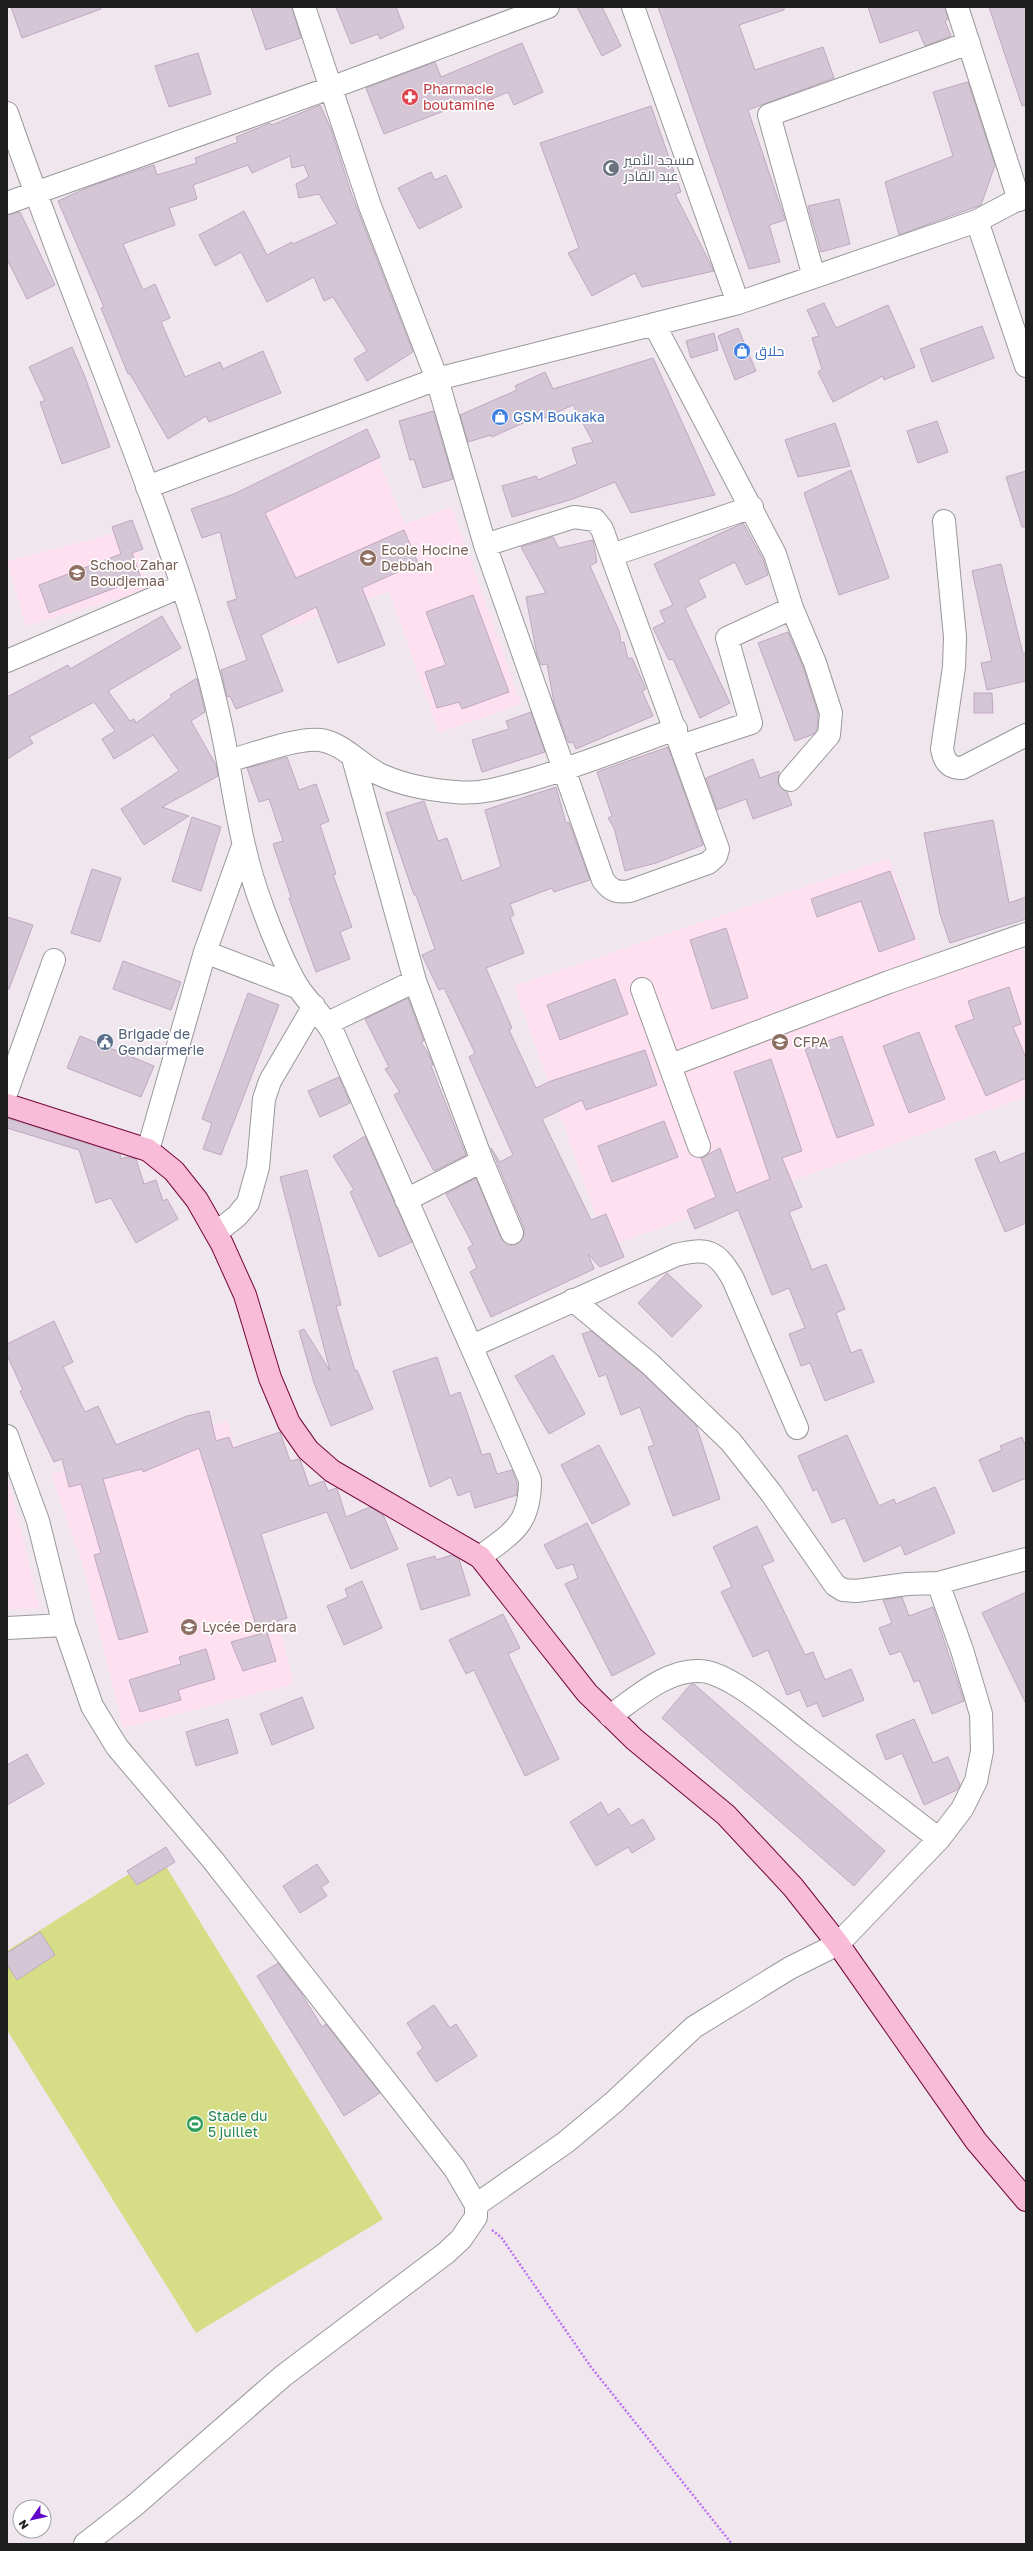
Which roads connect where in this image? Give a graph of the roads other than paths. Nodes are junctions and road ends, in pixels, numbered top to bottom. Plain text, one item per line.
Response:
1 (304, 7) edge
2 (548, 7) edge
3 (634, 7) edge
4 (957, 7) edge
5 (969, 43) junction
6 (332, 87) junction
7 (7, 113) edge
8 (35, 193) junction
9 (1023, 198) edge
10 (7, 203) edge
11 (977, 221) junction
12 (814, 277) junction
13 (738, 303) junction
14 (654, 324) junction
15 (1026, 366) edge
16 (437, 379) junction
17 (147, 487) junction
18 (752, 507) junction
19 (944, 521) dead end
20 (485, 545) junction
21 (612, 555) junction
22 (182, 586) junction
23 (792, 608) junction
24 (7, 661) edge
25 (1026, 735) edge
26 (678, 737) junction
27 (353, 758) junction
28 (228, 761) junction
29 (564, 770) junction
30 (790, 780) dead end
31 (243, 846) junction
32 (1026, 934) edge
33 (205, 952) junction
34 (54, 960) dead end
35 (416, 981) junction
36 (298, 988) junction
37 (642, 989) dead end
38 (314, 1006) junction
39 (328, 1023) junction
40 (671, 1065) junction
41 (7, 1091) edge
42 (7, 1105) edge
43 (699, 1146) dead end
44 (148, 1150) junction
45 (482, 1161) junction
46 (406, 1200) junction
47 (216, 1233) junction
48 (512, 1233) dead end
49 (573, 1300) junction
50 (472, 1346) junction
51 (797, 1428) dead end
52 (7, 1436) edge
53 (480, 1557) junction
54 (1026, 1559) edge
55 (938, 1583) junction
56 (64, 1625) junction
57 (7, 1628) edge
58 (610, 1716) junction
59 (939, 1839) junction
60 (838, 1944) junction
61 (1026, 2200) edge
62 (476, 2211) junction
63 (85, 2544) edge

1 - 6 street
2 - 6 street
3 - 13 street
4 - 5 street
5 - 9 street
5 - 12 street
6 - 8 street
6 - 16 street
7 - 8 street
8 - 10 street
8 - 17 street
9 - 11 street
11 - 12 street
11 - 15 street
12 - 13 street
13 - 14 street
14 - 16 street
14 - 18 street
16 - 17 street
16 - 20 street
17 - 22 street
18 - 21 street
18 - 23 street
19 - 25 street
20 - 21 street
20 - 29 street
21 - 26 street
22 - 24 street
22 - 28 street
23 - 26 street
23 - 30 street
26 - 29 street
26 - 29 street
27 - 28 street
27 - 29 street
27 - 35 street
28 - 31 street
31 - 33 street
31 - 36 street
32 - 40 street
33 - 36 street
33 - 44 street
34 - 41 street
35 - 39 street
35 - 45 street
36 - 38 street
37 - 40 street
38 - 39 street
38 - 47 street
39 - 46 street
40 - 43 street
42 - 44 main road
44 - 47 main road
45 - 46 street
45 - 48 street
46 - 50 street
47 - 53 main road
49 - 50 street
49 - 51 street
49 - 55 street
50 - 53 street
52 - 56 street
53 - 58 main road
54 - 55 street
55 - 59 street
56 - 57 street
56 - 62 street
58 - 59 street
58 - 60 main road
59 - 60 street
60 - 61 main road
60 - 62 street
62 - 63 street

